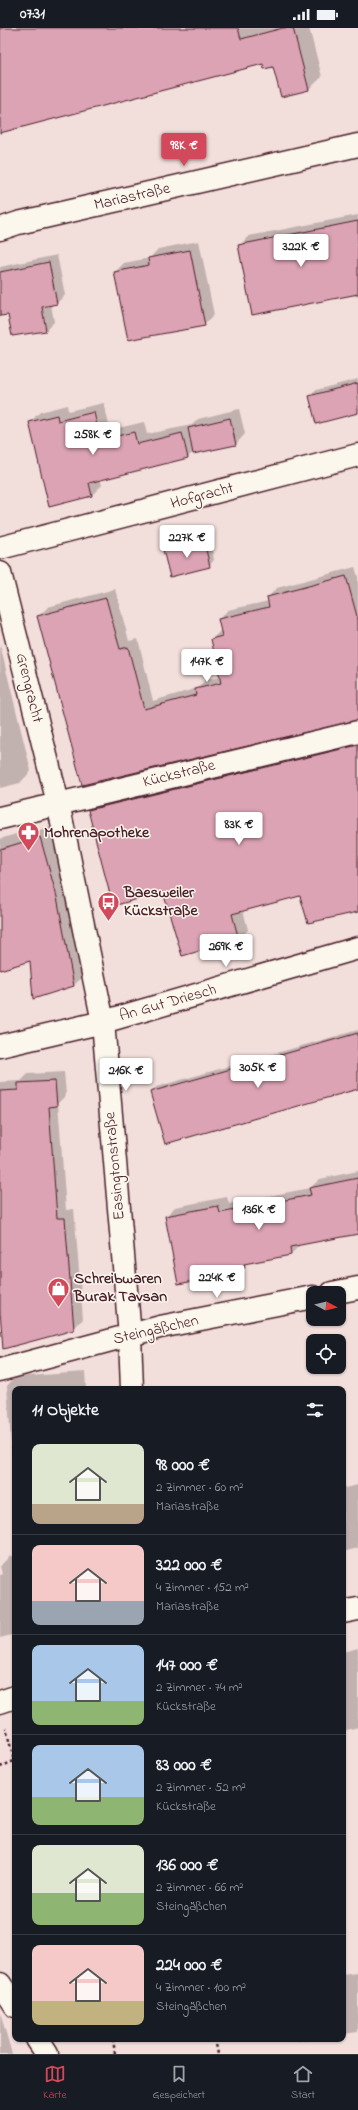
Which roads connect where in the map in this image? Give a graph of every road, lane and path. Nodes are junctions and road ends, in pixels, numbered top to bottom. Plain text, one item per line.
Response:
1 (358, 145) edge
2 (0, 229) edge
3 (358, 455) edge
4 (0, 548) edge
5 (0, 573) edge
6 (358, 732) edge
7 (58, 803) junction
8 (0, 818) edge
9 (358, 948) edge
10 (103, 1022) junction
11 (0, 1046) edge
12 (358, 1288) edge
13 (346, 1290) edge
14 (306, 1298) edge
15 (130, 1336) junction
16 (0, 1370) edge
17 (132, 1386) edge
18 (358, 1609) edge
19 (346, 1611) edge
20 (12, 1698) edge
21 (0, 1702) edge
22 (5, 1727) dead end
23 (12, 1753) edge
24 (12, 1762) edge
25 (0, 1767) edge
26 (0, 1984) edge
27 (12, 2002) edge
28 (39, 2042) edge
29 (113, 2042) edge
30 (216, 2042) edge
31 (47, 2054) edge
32 (115, 2054) edge
33 (218, 2054) edge

1 - 2 street, Mariastraße
3 - 4 street, Hofgracht
5 - 7 street, Grengracht
6 - 7 street, Kückstraße
7 - 8 street, Kückstraße
7 - 10 street, Easingtonstraße
9 - 10 street, An Gut Driesch
10 - 11 street, An Gut Driesch
10 - 15 street, Easingtonstraße
12 - 13 street
14 - 15 street, Steingäßchen
15 - 16 street, Steingäßchen
15 - 17 street, Easingtonstraße
18 - 19 street
20 - 21 street
22 - 23 path
24 - 25 path
26 - 27 street
28 - 31 street
29 - 32 path
30 - 33 path

